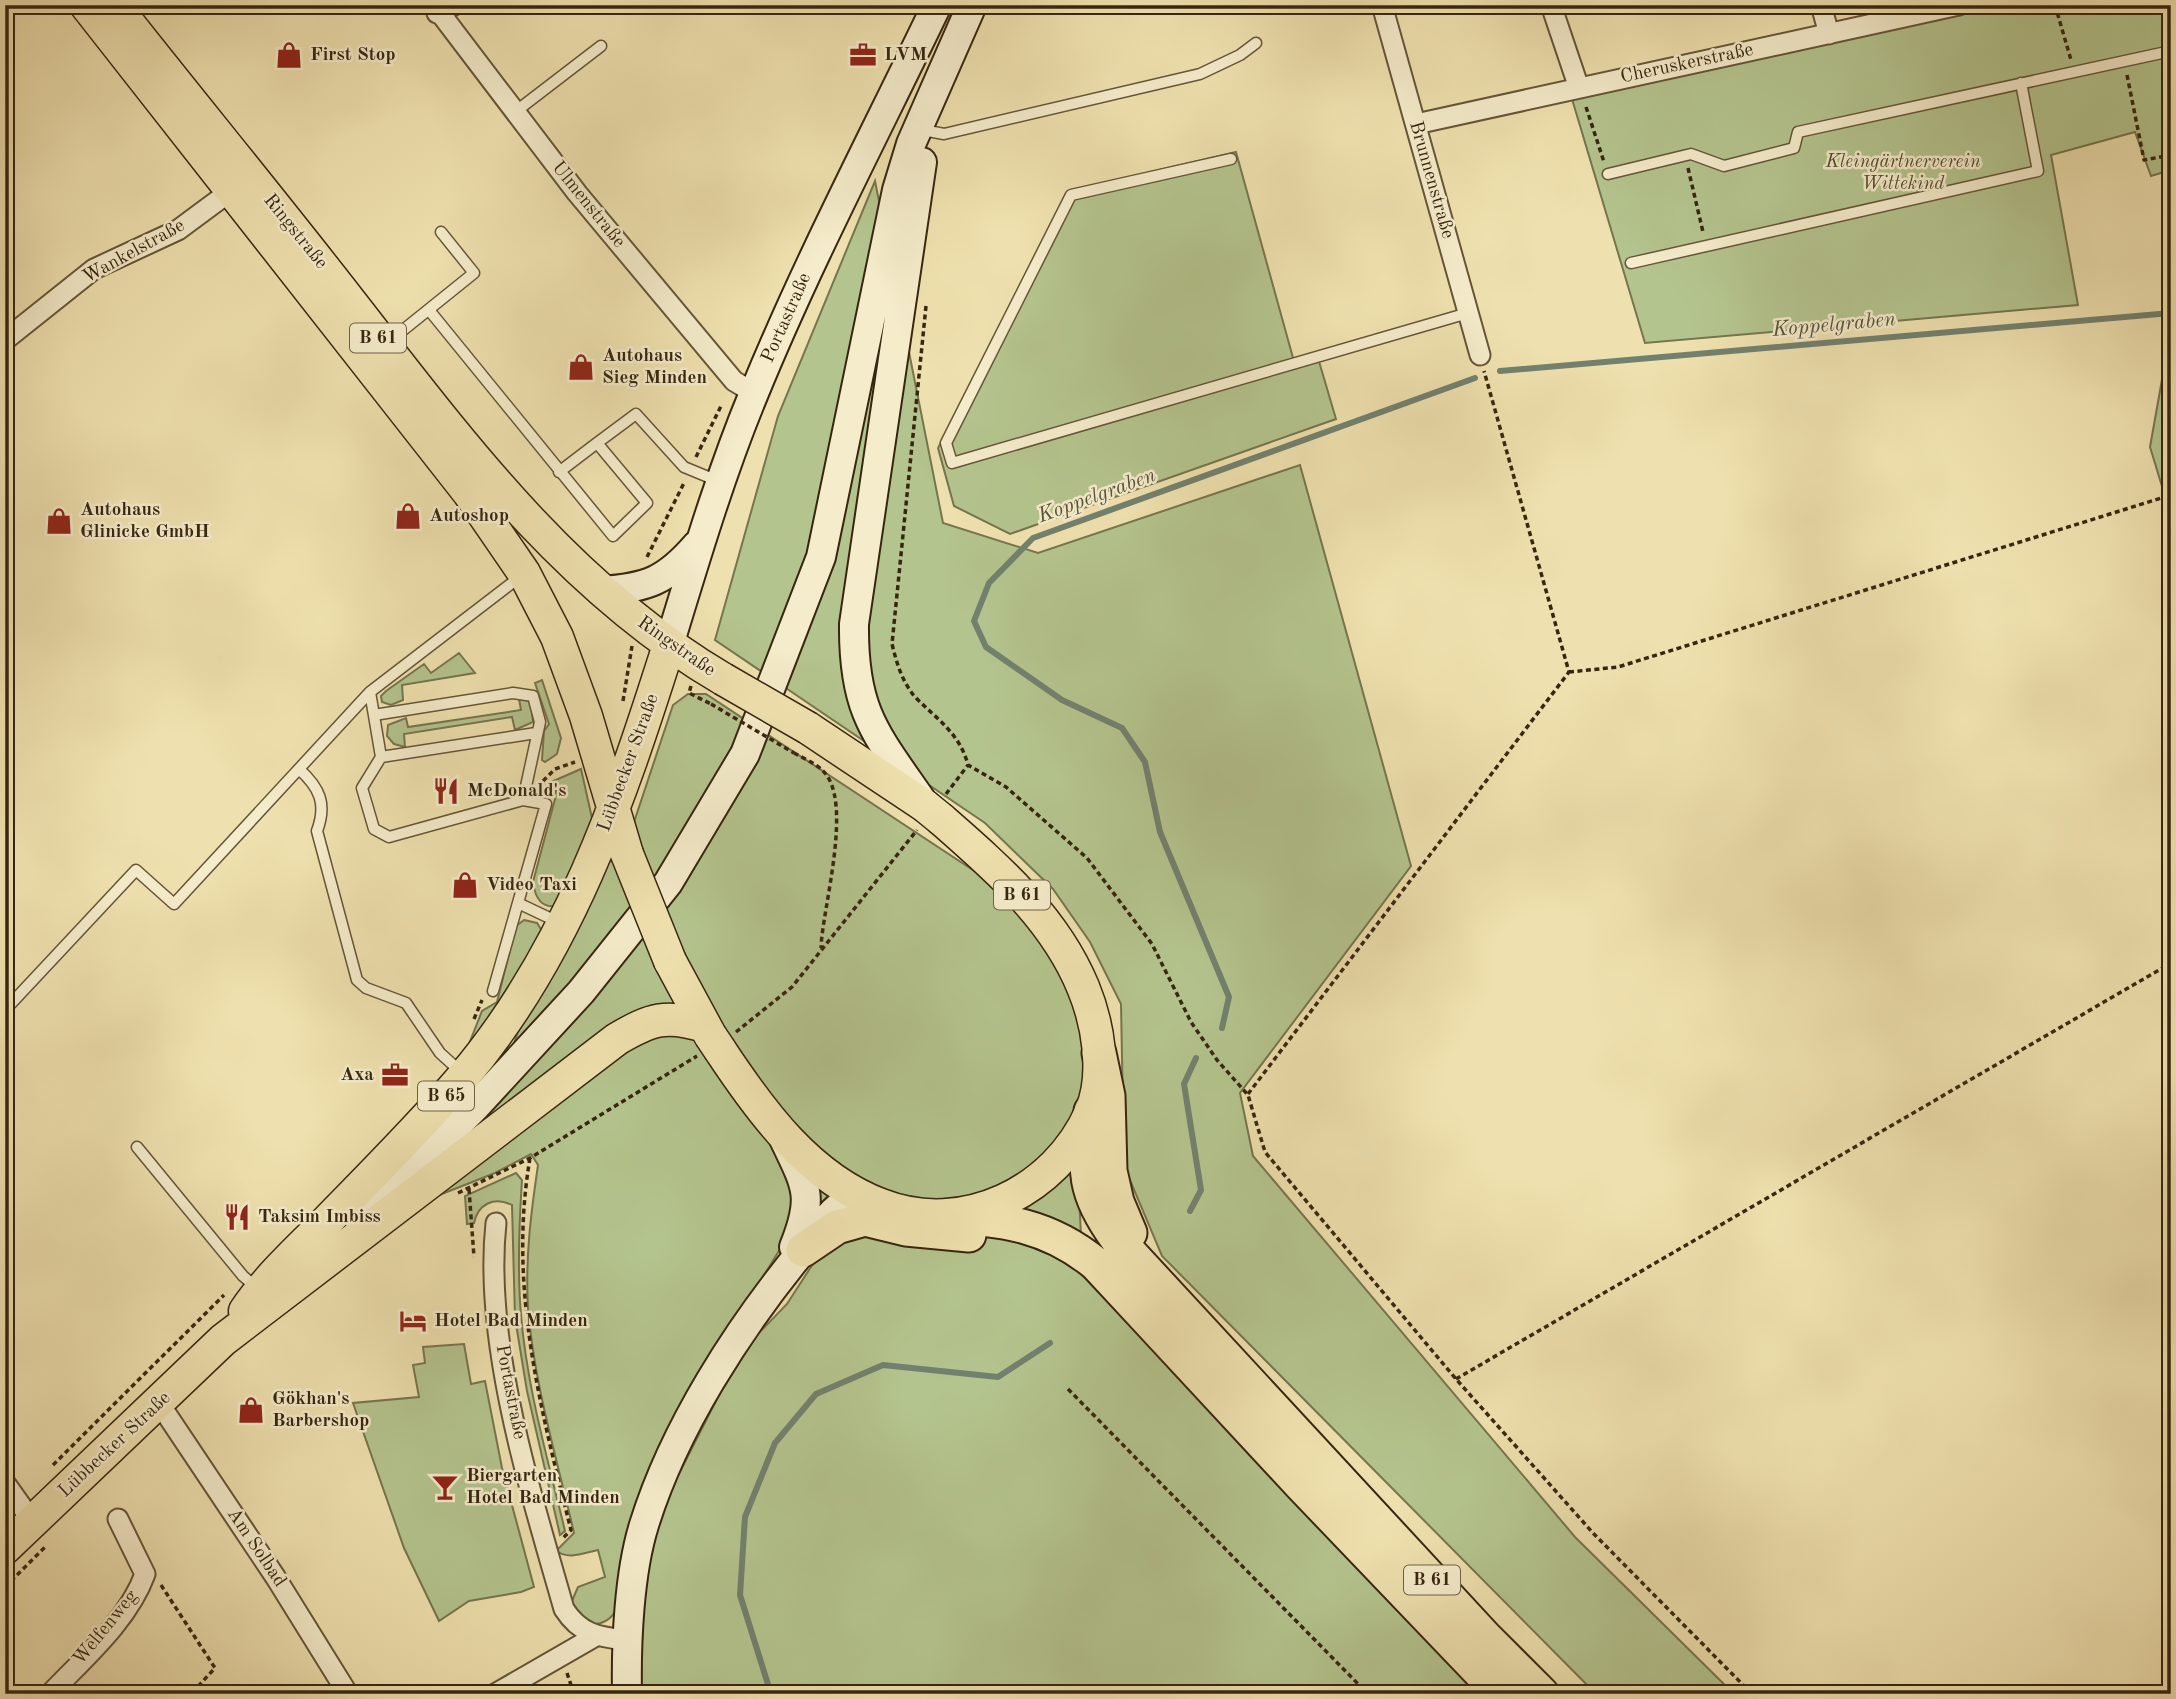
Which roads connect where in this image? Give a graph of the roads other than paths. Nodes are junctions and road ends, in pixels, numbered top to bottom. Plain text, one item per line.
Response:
1 (86, 5) edge
2 (114, 5) edge
3 (937, 5) edge
4 (971, 5) edge
5 (1382, 5) edge
6 (1551, 5) edge
7 (1821, 5) edge
8 (1959, 5) edge
9 (441, 8) edge
10 (1829, 34) junction
11 (1256, 43) dead end
12 (601, 46) dead end
13 (2171, 51) edge
14 (2021, 83) junction
15 (1579, 88) junction
16 (933, 93) junction
17 (514, 113) junction
18 (1416, 124) junction
19 (928, 131) junction
20 (1231, 159) dead end
21 (1608, 174) road end
22 (232, 190) junction
23 (442, 232) dead end
24 (1631, 263) dead end
25 (429, 310) junction
26 (1468, 313) junction
27 (5, 340) edge
28 (384, 345) junction
29 (1480, 355) road end
30 (754, 393) junction
31 (597, 443) junction
32 (559, 472) junction
33 (721, 482) junction
34 (701, 541) junction
35 (524, 573) junction
36 (601, 591) junction
37 (669, 645) junction
38 (370, 692) junction
39 (374, 715) junction
40 (537, 733) junction
41 (381, 757) junction
42 (299, 769) junction
43 (523, 800) junction
44 (614, 813) junction
45 (932, 813) junction
46 (518, 903) junction
47 (562, 924) junction
48 (493, 991) dead end
49 (5, 1010) edge
50 (714, 1040) junction
51 (1099, 1053) junction
52 (464, 1075) junction
53 (1091, 1111) junction
54 (780, 1132) junction
55 (137, 1147) dead end
56 (857, 1195) junction
57 (943, 1217) junction
58 (496, 1223) dead end
59 (1069, 1244) junction
60 (793, 1261) junction
61 (312, 1270) junction
62 (1148, 1270) junction
63 (259, 1290) junction
64 (223, 1340) junction
65 (159, 1404) junction
66 (5, 1483) edge
67 (118, 1519) dead end
68 (32, 1521) junction
69 (5, 1548) edge
70 (594, 1637) junction
71 (626, 1640) junction
72 (50, 1694) edge
73 (348, 1694) edge
74 (495, 1694) edge
75 (627, 1694) edge
76 (1501, 1694) edge
77 (1542, 1694) edge

1 - 22 main road, Ringstraße / B 61
2 - 28 main road, Ringstraße / B 61
3 - 30 main road, Portastraße
4 - 16 main road
5 - 18 street, Brunnenstraße
6 - 15 street
7 - 10 street
8 - 10 street, Cheruskerstraße
9 - 17 street, Ulmenstraße
10 - 15 street, Cheruskerstraße
11 - 19 lane
12 - 17 lane
13 - 14 lane
14 - 21 lane
14 - 24 lane
15 - 18 street, Cheruskerstraße
16 - 19 main road
16 - 61 main road
17 - 30 street, Ulmenstraße
18 - 26 street, Brunnenstraße
19 - 45 main road
20 - 26 lane
22 - 27 street, Wankelstraße
22 - 35 main road, Ringstraße / B 61
23 - 25 lane
25 - 28 lane
25 - 32 lane
26 - 29 street, Brunnenstraße
28 - 36 main road, Ringstraße / B 61
30 - 33 main road, Portastraße
31 - 32 lane
31 - 32 lane
31 - 33 lane
33 - 34 main road, Portastraße
34 - 36 main road
34 - 37 main road, Portastraße
35 - 38 lane
35 - 44 main road, Ringstraße / B 61
36 - 37 main road, Ringstraße / B 61
37 - 44 main road, Lübbecker Straße / B 65
37 - 45 main road, Ringstraße / B 61, bridge
38 - 39 lane
38 - 42 lane
39 - 40 lane
39 - 41 lane
40 - 41 lane
40 - 43 lane
41 - 43 lane
42 - 49 lane
42 - 52 lane
43 - 46 lane
44 - 47 main road, Lübbecker Straße / B 65
44 - 50 main road, B 61, bridge
45 - 51 main road, Ringstraße / B 61
46 - 47 lane
46 - 48 lane
47 - 52 main road, Lübbecker Straße / B 65
50 - 54 main road, B 61
50 - 61 main road, B 65
51 - 53 main road, Ringstraße / B 61
51 - 62 highway
52 - 63 main road, Lübbecker Straße / B 65
53 - 57 main road, Ringstraße / B 61
53 - 62 highway, B 61
54 - 56 main road, B 61
54 - 60 main road
55 - 63 lane
56 - 57 main road, B 61
56 - 60 main road
57 - 59 highway, B 61
58 - 70 street, Portastraße
59 - 60 highway
59 - 76 highway, B 61
60 - 71 main road
61 - 64 main road, Lübbecker Straße / B 65
62 - 77 highway, B 61
63 - 64 main road, Lübbecker Straße / B 65
64 - 65 main road, Lübbecker Straße / B 65
65 - 68 main road, Lübbecker Straße / B 65
65 - 73 street, Am Solbad
66 - 68 street
67 - 72 street, Welfenweg
68 - 69 main road, Lübbecker Straße / B 65
70 - 71 street
70 - 74 street
71 - 75 main road

